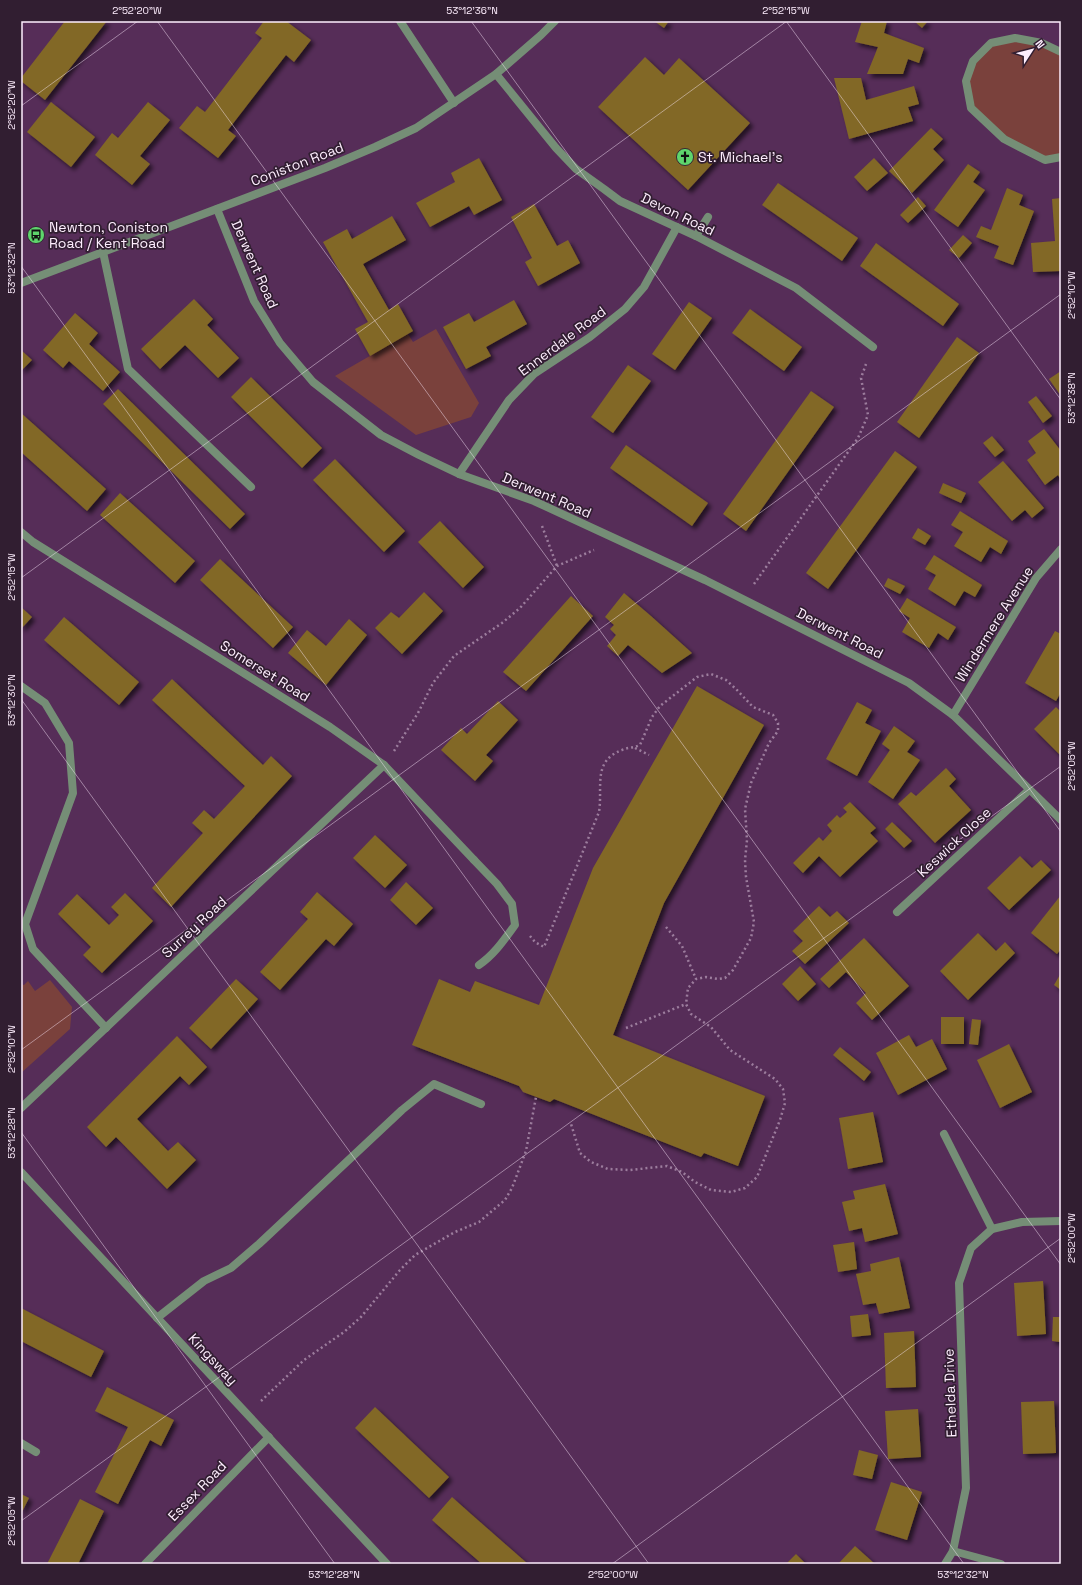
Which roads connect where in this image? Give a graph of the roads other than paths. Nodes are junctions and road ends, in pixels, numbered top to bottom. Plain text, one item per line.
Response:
1 (400, 21) edge
2 (555, 21) edge
3 (1061, 52) edge
4 (496, 74) junction
5 (454, 103) junction
6 (1061, 157) edge
7 (217, 209) junction
8 (708, 217) dead end
9 (677, 227) junction
10 (696, 236) junction
11 (102, 252) junction
12 (21, 283) edge
13 (873, 347) road end
14 (459, 474) junction
15 (250, 487) dead end
16 (21, 532) edge
17 (1061, 549) edge
18 (21, 686) edge
19 (953, 715) junction
20 (384, 765) junction
21 (1029, 790) junction
22 (1061, 820) edge
23 (897, 912) dead end
24 (479, 965) dead end
25 (106, 1028) junction
26 (481, 1104) dead end
27 (21, 1108) edge
28 (944, 1134) dead end
29 (21, 1172) edge
30 (1061, 1221) edge
31 (992, 1229) junction
32 (156, 1318) junction
33 (269, 1437) junction
34 (21, 1443) edge
35 (36, 1452) dead end
36 (953, 1551) junction
37 (145, 1564) edge
38 (387, 1564) edge
39 (945, 1564) edge
40 (1001, 1564) edge

1 - 5 street
2 - 4 street, Coniston Road
3 - 6 street
4 - 5 street, Coniston Road
4 - 9 street, Devon Road
5 - 7 street, Coniston Road
7 - 11 street, Coniston Road
7 - 14 street, Derwent Road
8 - 10 street
9 - 10 street, Devon Road
9 - 14 street, Ennerdale Road
10 - 13 street, Devon Road
11 - 12 street, Coniston Road
11 - 15 street
14 - 19 street, Derwent Road
16 - 20 street, Somerset Road
17 - 19 street, Windermere Avenue
18 - 25 street
19 - 21 street, Derwent Road
20 - 24 street, Somerset Road
20 - 25 street, Surrey Road
21 - 22 street, Derwent Road
21 - 23 street, Keswick Close
25 - 27 street, Surrey Road
26 - 32 street
28 - 31 street
29 - 32 street, Kingsway
30 - 31 street, Ethelda Drive
31 - 36 street, Ethelda Drive
32 - 33 street, Kingsway
33 - 37 street, Essex Road
33 - 38 street, Kingsway
34 - 35 street
36 - 39 street, Ethelda Drive
36 - 40 street

